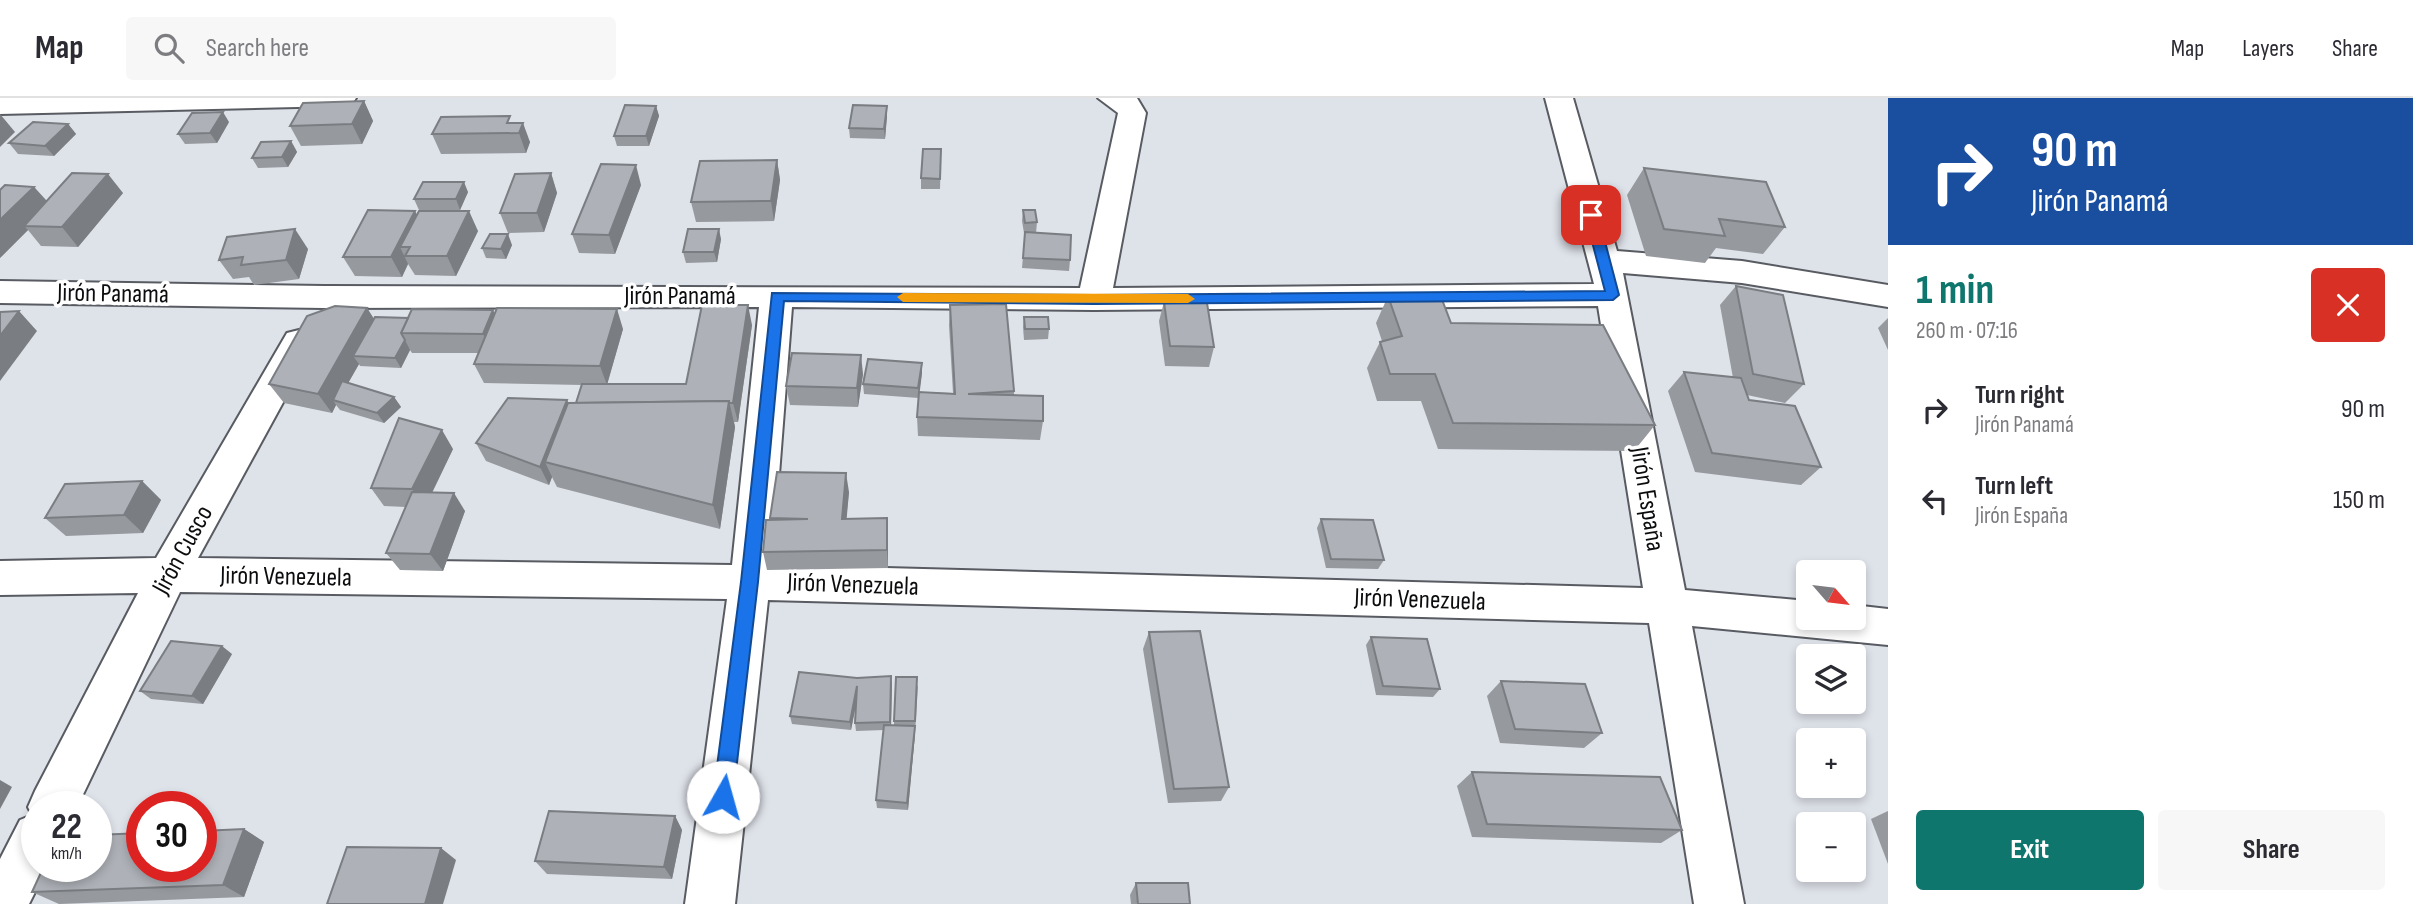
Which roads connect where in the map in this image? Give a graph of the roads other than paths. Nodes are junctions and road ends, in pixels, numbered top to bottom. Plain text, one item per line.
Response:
1 (342, 98) edge
2 (1559, 98) edge
3 (1122, 105) edge
4 (0, 106) edge
5 (1609, 278) junction
6 (0, 292) edge
7 (777, 296) junction
8 (1888, 296) edge
9 (324, 297) junction
10 (1094, 299) junction
11 (168, 575) junction
12 (0, 578) edge
13 (750, 582) junction
14 (1665, 606) junction
15 (1888, 627) edge
16 (60, 791) edge
17 (21, 869) edge
18 (3, 904) edge
19 (710, 904) edge
20 (1719, 904) edge

1 - 4 street
2 - 5 street, Jirón España
3 - 10 street
5 - 8 street, Jirón Panamá
5 - 10 street, Jirón Panamá
5 - 14 street, Jirón España
6 - 9 street, Jirón Panamá
7 - 9 street, Jirón Panamá
7 - 10 street, Jirón Panamá
7 - 13 street
9 - 11 street, Jirón Cusco
11 - 12 street, Jirón Venezuela
11 - 13 street, Jirón Venezuela
11 - 16 street, Jirón Cusco
13 - 14 street, Jirón Venezuela
13 - 19 street
14 - 15 street, Jirón Venezuela
14 - 20 street, Jirón España
17 - 18 street

